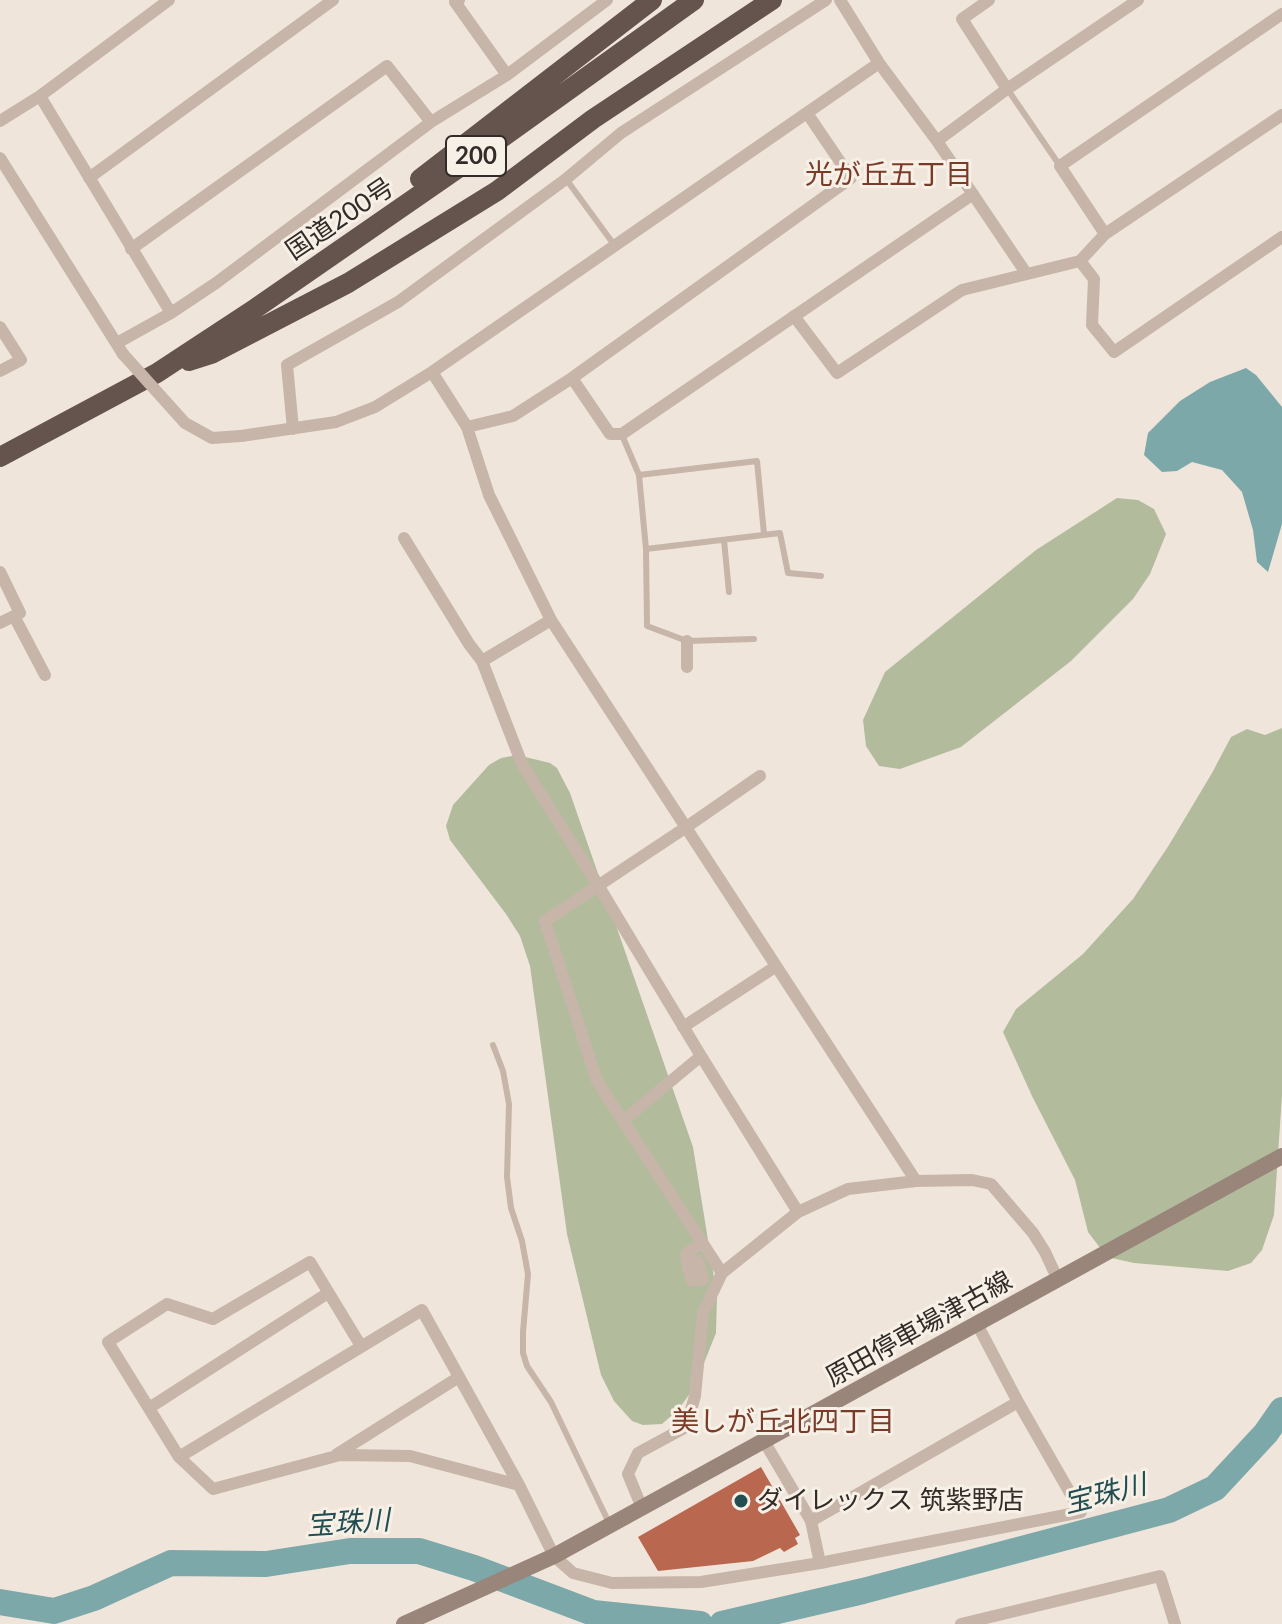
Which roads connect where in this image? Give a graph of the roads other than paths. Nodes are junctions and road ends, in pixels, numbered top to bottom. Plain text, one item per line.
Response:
1 (169, 0) edge
2 (333, 0) edge
3 (459, 0) edge
4 (607, 0) edge
5 (652, 0) edge
6 (694, 0) edge
7 (772, 0) edge
8 (826, 0) edge
9 (840, 0) edge
10 (989, 0) edge
11 (1138, 0) edge
12 (1282, 14) edge
13 (879, 63) junction
14 (507, 75) junction
15 (1007, 89) junction
16 (40, 96) junction
17 (807, 113) junction
18 (1282, 115) edge
19 (0, 121) edge
20 (431, 122) junction
21 (937, 141) junction
22 (0, 158) edge
23 (1060, 166) junction
24 (89, 178) junction
25 (566, 179) junction
26 (973, 194) junction
27 (1105, 234) junction
28 (1282, 237) edge
29 (615, 246) junction
30 (131, 249) junction
31 (1080, 261) junction
32 (1026, 273) junction
33 (256, 308) junction
34 (171, 313) junction
35 (794, 316) junction
36 (0, 327) edge
37 (120, 349) junction
38 (0, 371) edge
39 (432, 372) junction
40 (157, 373) junction
41 (572, 378) junction
42 (467, 427) junction
43 (293, 429) junction
44 (622, 434) junction
45 (0, 457) edge
46 (639, 475) junction
47 (764, 534) junction
48 (404, 538) dead end
49 (724, 540) junction
50 (646, 549) junction
51 (0, 572) edge
52 (821, 576) dead end
53 (729, 592) dead end
54 (14, 616) junction
55 (551, 620) junction
56 (0, 623) edge
57 (754, 639) dead end
58 (687, 641) junction
59 (482, 661) junction
60 (687, 667) dead end
61 (45, 675) dead end
62 (760, 776) dead end
63 (685, 828) junction
64 (598, 885) junction
65 (775, 967) junction
66 (683, 1027) junction
67 (493, 1045) dead end
68 (701, 1056) junction
69 (624, 1120) junction
70 (1282, 1156) edge
71 (916, 1181) junction
72 (798, 1212) junction
73 (702, 1242) junction
74 (687, 1263) dead end
75 (722, 1273) junction
76 (1058, 1280) junction
77 (328, 1293) junction
78 (977, 1324) junction
79 (361, 1346) junction
80 (459, 1377) junction
81 (1018, 1402) junction
82 (149, 1408) junction
83 (764, 1441) junction
84 (179, 1457) junction
85 (331, 1458) junction
86 (519, 1485) junction
87 (642, 1508) junction
88 (811, 1521) junction
89 (610, 1525) junction
90 (548, 1558) junction
91 (820, 1563) junction
92 (404, 1624) edge
93 (961, 1624) edge
94 (1175, 1624) edge

1 - 16 street
2 - 24 street
3 - 14 street
4 - 14 street
5 - 33 highway
6 - 33 highway, 国道200号 / 200
7 - 40 highway
8 - 25 street
9 - 13 street
10 - 15 street
11 - 15 street
12 - 23 street
13 - 17 street
13 - 21 street
14 - 20 street
15 - 21 street
15 - 23 lane
16 - 19 street
16 - 24 street
17 - 29 street
17 - 41 street
18 - 27 street
20 - 30 street
20 - 34 street
21 - 26 street
22 - 37 street
23 - 27 street
24 - 30 street
25 - 29 lane
25 - 43 street
26 - 32 street
26 - 35 street
27 - 31 street
28 - 31 street
29 - 39 street
30 - 34 street
31 - 32 street
32 - 35 street
33 - 40 highway, 国道200号 / 200
34 - 37 street
35 - 44 street
36 - 38 street
37 - 43 street, bridge
39 - 42 street
39 - 43 street
40 - 45 highway, 国道200号 / 200
41 - 42 street
41 - 44 street
42 - 55 street
44 - 46 lane
46 - 47 lane
46 - 50 lane
47 - 49 lane
47 - 52 lane
48 - 59 street
49 - 50 lane
49 - 53 lane
50 - 58 lane
51 - 54 street
54 - 56 street
54 - 61 street
55 - 59 street
55 - 63 street
57 - 58 lane
58 - 60 street
59 - 64 street
62 - 63 street
63 - 64 street
63 - 65 street
64 - 66 street
64 - 69 street
65 - 66 street
65 - 71 street
66 - 68 street
67 - 89 lane
68 - 69 street
68 - 72 street
69 - 73 street
70 - 76 main road, 原田停車場津古線
71 - 72 street
71 - 76 street
72 - 75 street
73 - 74 street
73 - 75 street
75 - 87 street
76 - 78 main road, 原田停車場津古線
77 - 79 street
77 - 82 street
77 - 82 street
78 - 81 street
78 - 83 main road, 原田停車場津古線
79 - 80 street
79 - 84 street
80 - 85 street
80 - 86 street
81 - 88 street
81 - 91 street
82 - 84 street
83 - 87 main road, 原田停車場津古線
83 - 88 street
84 - 85 street
85 - 86 street
86 - 90 street
87 - 89 main road, 原田停車場津古線
88 - 91 street
89 - 90 main road, 原田停車場津古線
90 - 91 street
90 - 92 main road, 原田停車場津古線
93 - 94 street

